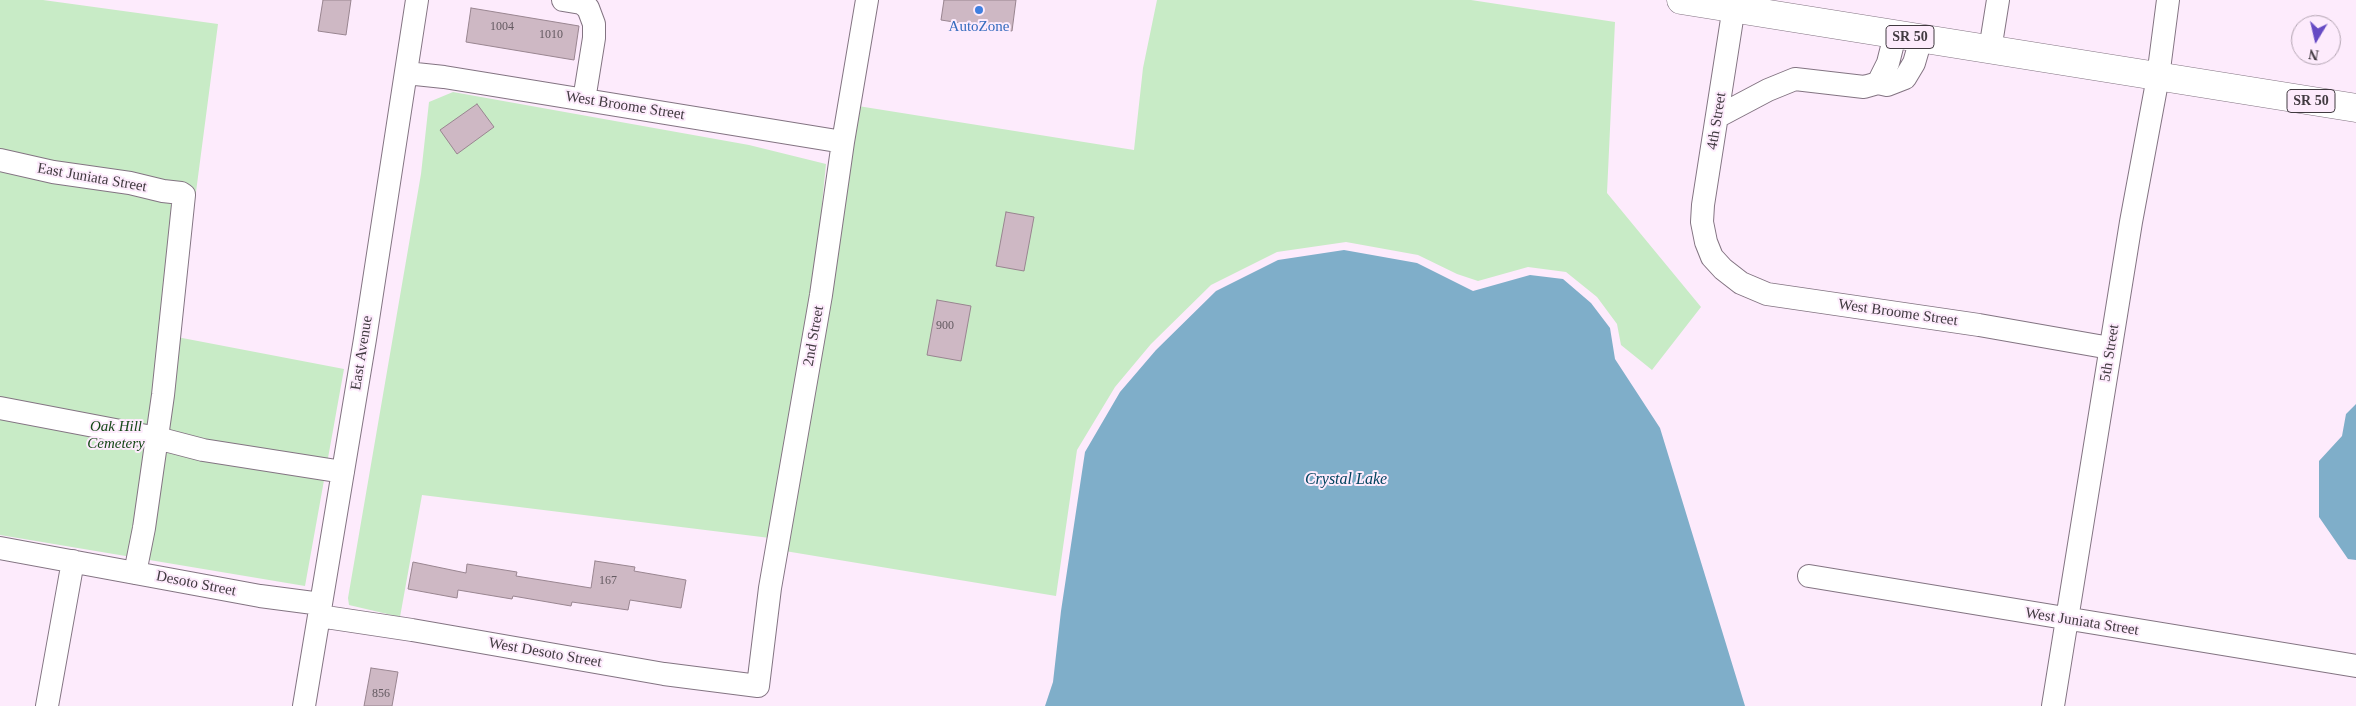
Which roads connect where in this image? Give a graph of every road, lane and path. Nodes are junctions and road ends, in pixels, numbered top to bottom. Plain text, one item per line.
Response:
1 (417, 0) edge
2 (563, 0) edge
3 (1681, 0) edge
4 (1998, 0) edge
5 (2168, 0) edge
6 (862, 3) edge
7 (1735, 4) edge
8 (1908, 37) junction
9 (1990, 50) junction
10 (406, 72) junction
11 (2158, 76) junction
12 (584, 100) junction
13 (2356, 108) edge
14 (1717, 117) junction
15 (843, 142) junction
16 (0, 160) edge
17 (1706, 242) joint
18 (2110, 348) junction
19 (0, 408) edge
20 (157, 438) junction
21 (343, 472) junction
22 (0, 548) edge
23 (73, 561) junction
24 (135, 573) junction
25 (1808, 576) dead end
26 (320, 610) junction
27 (2067, 620) junction
28 (2356, 666) edge
29 (760, 673) joint
30 (47, 706) edge
31 (304, 706) edge
32 (2053, 706) edge

1 - 10 street, East Avenue
2 - 12 street
3 - 7 highway, SR 50
4 - 9 street
5 - 11 street, 5th Street
6 - 15 street, 2nd Street
7 - 8 highway, SR 50
7 - 14 street, 4th Street
8 - 9 highway, SR 50
8 - 14 street
9 - 11 highway, SR 50
10 - 12 street, West Broome Street
10 - 21 street, East Avenue
11 - 13 highway, SR 50
11 - 18 street, 5th Street
12 - 15 street, West Broome Street
14 - 17 street, 4th Street
15 - 29 street, 2nd Street
16 - 20 street, East Juniata Street
17 - 18 street, West Broome Street
18 - 27 street, 5th Street
19 - 20 street
20 - 21 street
20 - 24 street
21 - 26 street, East Avenue
22 - 23 street, Desoto Street
23 - 24 street, Desoto Street
23 - 30 street
24 - 26 street, Desoto Street
25 - 27 street, West Juniata Street
26 - 29 street, West Desoto Street
26 - 31 street, East Avenue
27 - 28 street, West Juniata Street
27 - 32 street, 5th Street

